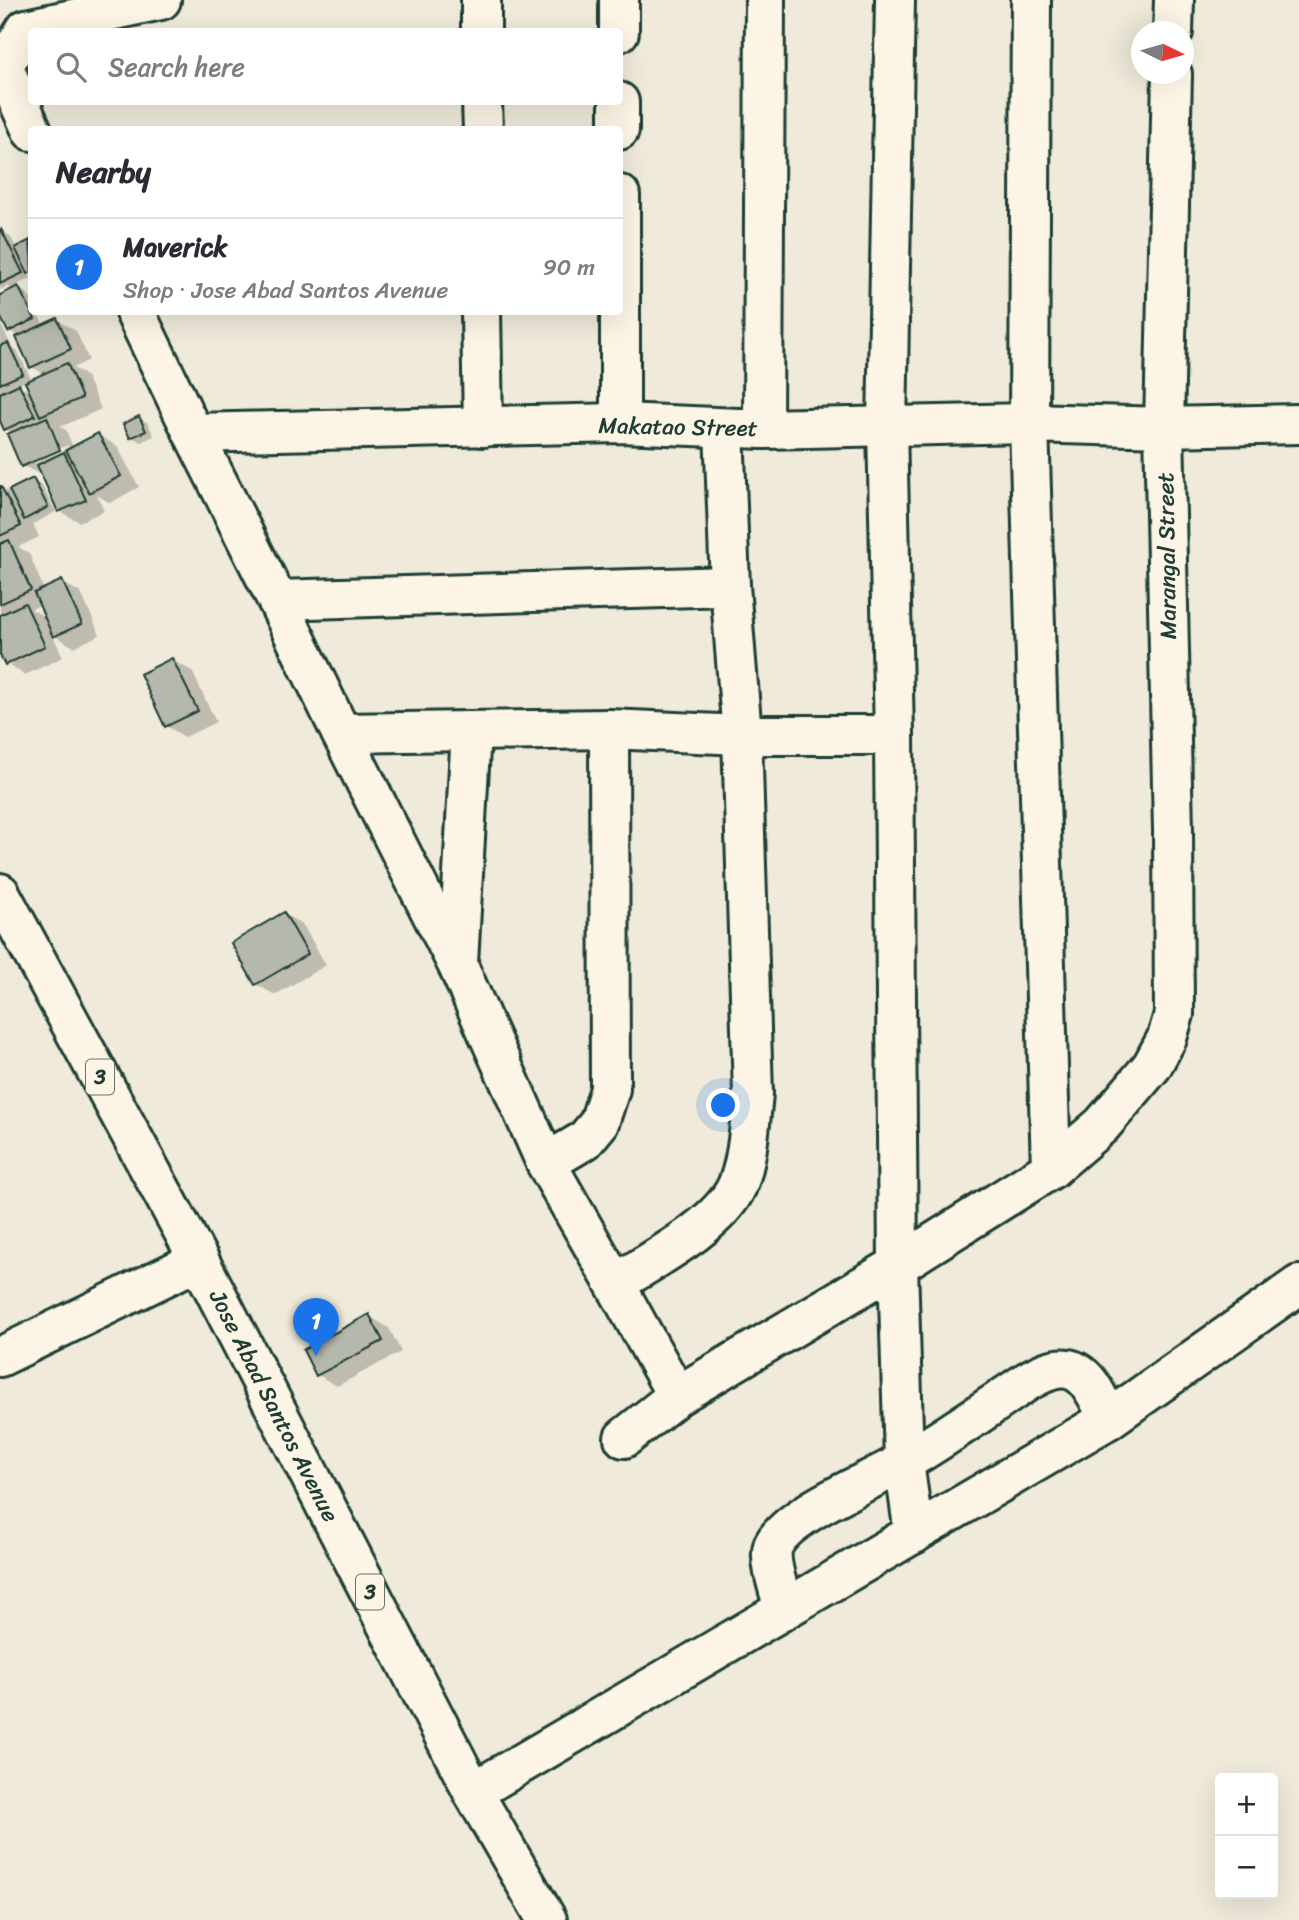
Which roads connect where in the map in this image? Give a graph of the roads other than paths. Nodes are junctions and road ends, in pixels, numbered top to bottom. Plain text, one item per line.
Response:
1 (161, 0) edge
2 (481, 0) edge
3 (619, 0) edge
4 (765, 0) edge
5 (895, 0) edge
6 (1031, 0) edge
7 (1174, 0) edge
8 (1173, 21) edge
9 (31, 28) edge
10 (481, 28) edge
11 (619, 28) edge
12 (28, 29) edge
13 (1172, 84) edge
14 (482, 105) edge
15 (619, 105) edge
16 (30, 126) edge
17 (482, 126) edge
18 (619, 126) edge
19 (136, 315) edge
20 (481, 315) edge
21 (620, 315) edge
22 (620, 423) junction
23 (1029, 423) junction
24 (1299, 424) edge
25 (483, 427) junction
26 (887, 427) junction
27 (1164, 427) junction
28 (724, 428) junction
29 (764, 429) junction
30 (193, 433) junction
31 (730, 586) junction
32 (277, 600) junction
33 (610, 729) junction
34 (471, 731) junction
35 (341, 733) junction
36 (742, 735) junction
37 (894, 735) junction
38 (0, 893) edge
39 (457, 966) junction
40 (546, 1163) junction
41 (1051, 1169) junction
42 (200, 1260) junction
43 (898, 1265) junction
44 (615, 1284) junction
45 (1299, 1285) edge
46 (0, 1357) edge
47 (677, 1396) junction
48 (1109, 1419) junction
49 (624, 1438) dead end
50 (904, 1462) junction
51 (914, 1534) junction
52 (784, 1609) junction
53 (472, 1792) junction
54 (547, 1920) edge

1 - 9 main road
2 - 10 main road
3 - 11 main road
4 - 29 main road
5 - 26 main road
6 - 23 main road
7 - 8 main road
12 - 16 main road
13 - 27 main road, Marangal Street
14 - 17 main road
15 - 18 main road
19 - 30 main road
20 - 25 main road
21 - 22 main road
22 - 25 main road, Makatao Street
22 - 28 main road, Makatao Street
23 - 26 main road, Makatao Street
23 - 27 main road, Makatao Street
23 - 41 main road
24 - 27 main road, Makatao Street
25 - 30 main road, Makatao Street
26 - 29 main road, Makatao Street
26 - 37 main road
27 - 41 main road, Marangal Street
28 - 29 main road, Makatao Street
28 - 31 main road
30 - 32 main road
31 - 32 main road
31 - 36 main road
32 - 35 main road
33 - 34 main road
33 - 36 main road
33 - 40 main road
34 - 35 main road
34 - 39 main road
35 - 39 main road
36 - 37 main road
36 - 44 main road
37 - 43 main road
38 - 42 main road, Jose Abad Santos Avenue / 3
39 - 40 main road
40 - 44 main road
41 - 43 main road, Marangal Street
42 - 46 main road
42 - 53 main road, Jose Abad Santos Avenue / 3
43 - 47 main road, Marangal Street
43 - 50 main road
44 - 47 main road
45 - 48 main road
47 - 49 main road, Marangal Street
48 - 50 main road
48 - 51 main road
50 - 51 main road
50 - 52 main road
51 - 52 main road
52 - 53 main road
53 - 54 main road, Jose Abad Santos Avenue / 3

